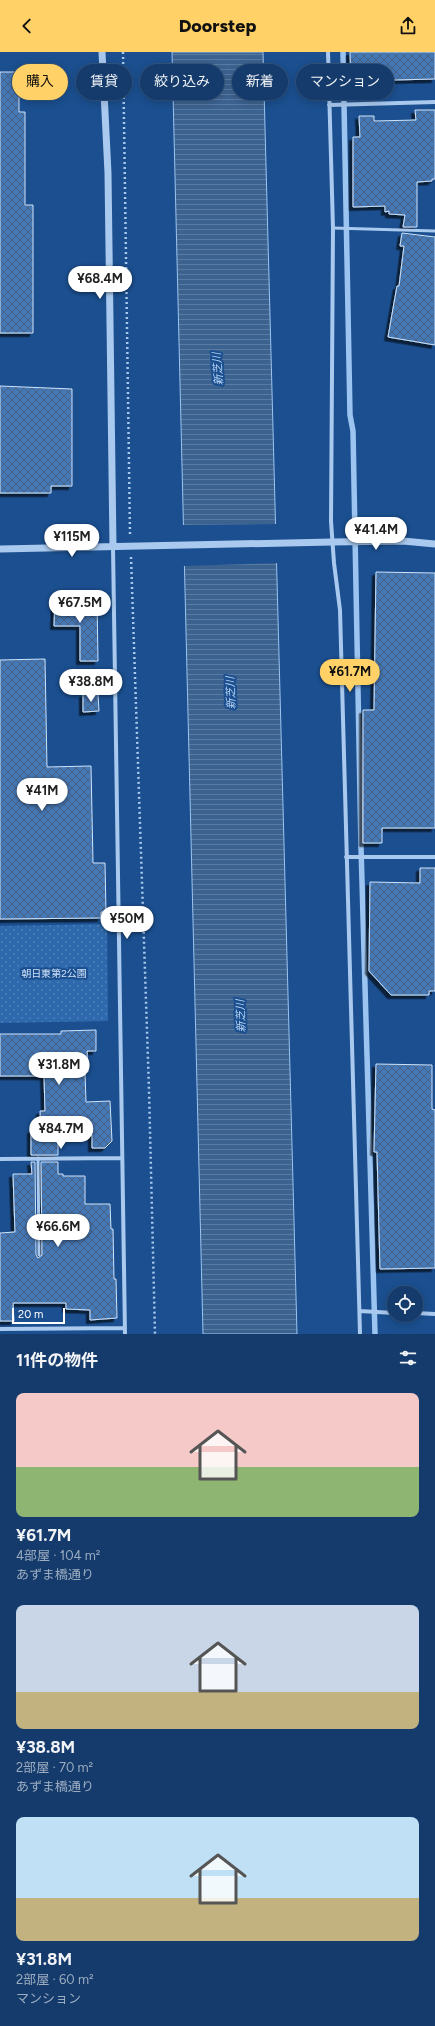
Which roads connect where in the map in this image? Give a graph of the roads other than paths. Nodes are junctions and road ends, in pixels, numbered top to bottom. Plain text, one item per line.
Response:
1 (102, 52) edge
2 (328, 52) edge
3 (435, 102) edge
4 (329, 105) junction
5 (333, 228) junction
6 (435, 231) edge
7 (332, 542) junction
8 (435, 544) edge
9 (113, 547) junction
10 (0, 549) edge
11 (346, 857) junction
12 (435, 857) edge
13 (38, 1158) junction
14 (122, 1158) junction
15 (0, 1159) edge
16 (39, 1255) dead end
17 (360, 1311) junction
18 (387, 1313) edge
19 (423, 1313) edge
20 (435, 1314) edge
21 (125, 1328) junction
22 (0, 1329) edge
23 (125, 1334) edge
24 (360, 1334) edge

1 - 9 street
2 - 4 street
3 - 4 street
4 - 5 street
5 - 6 lane
5 - 7 street
7 - 8 street
7 - 9 street
7 - 11 street
9 - 10 street
9 - 14 street
11 - 12 street
11 - 17 street
13 - 14 street
13 - 15 street
13 - 16 lane
14 - 21 street
17 - 18 street
17 - 24 street
19 - 20 street
21 - 22 street
21 - 23 street

